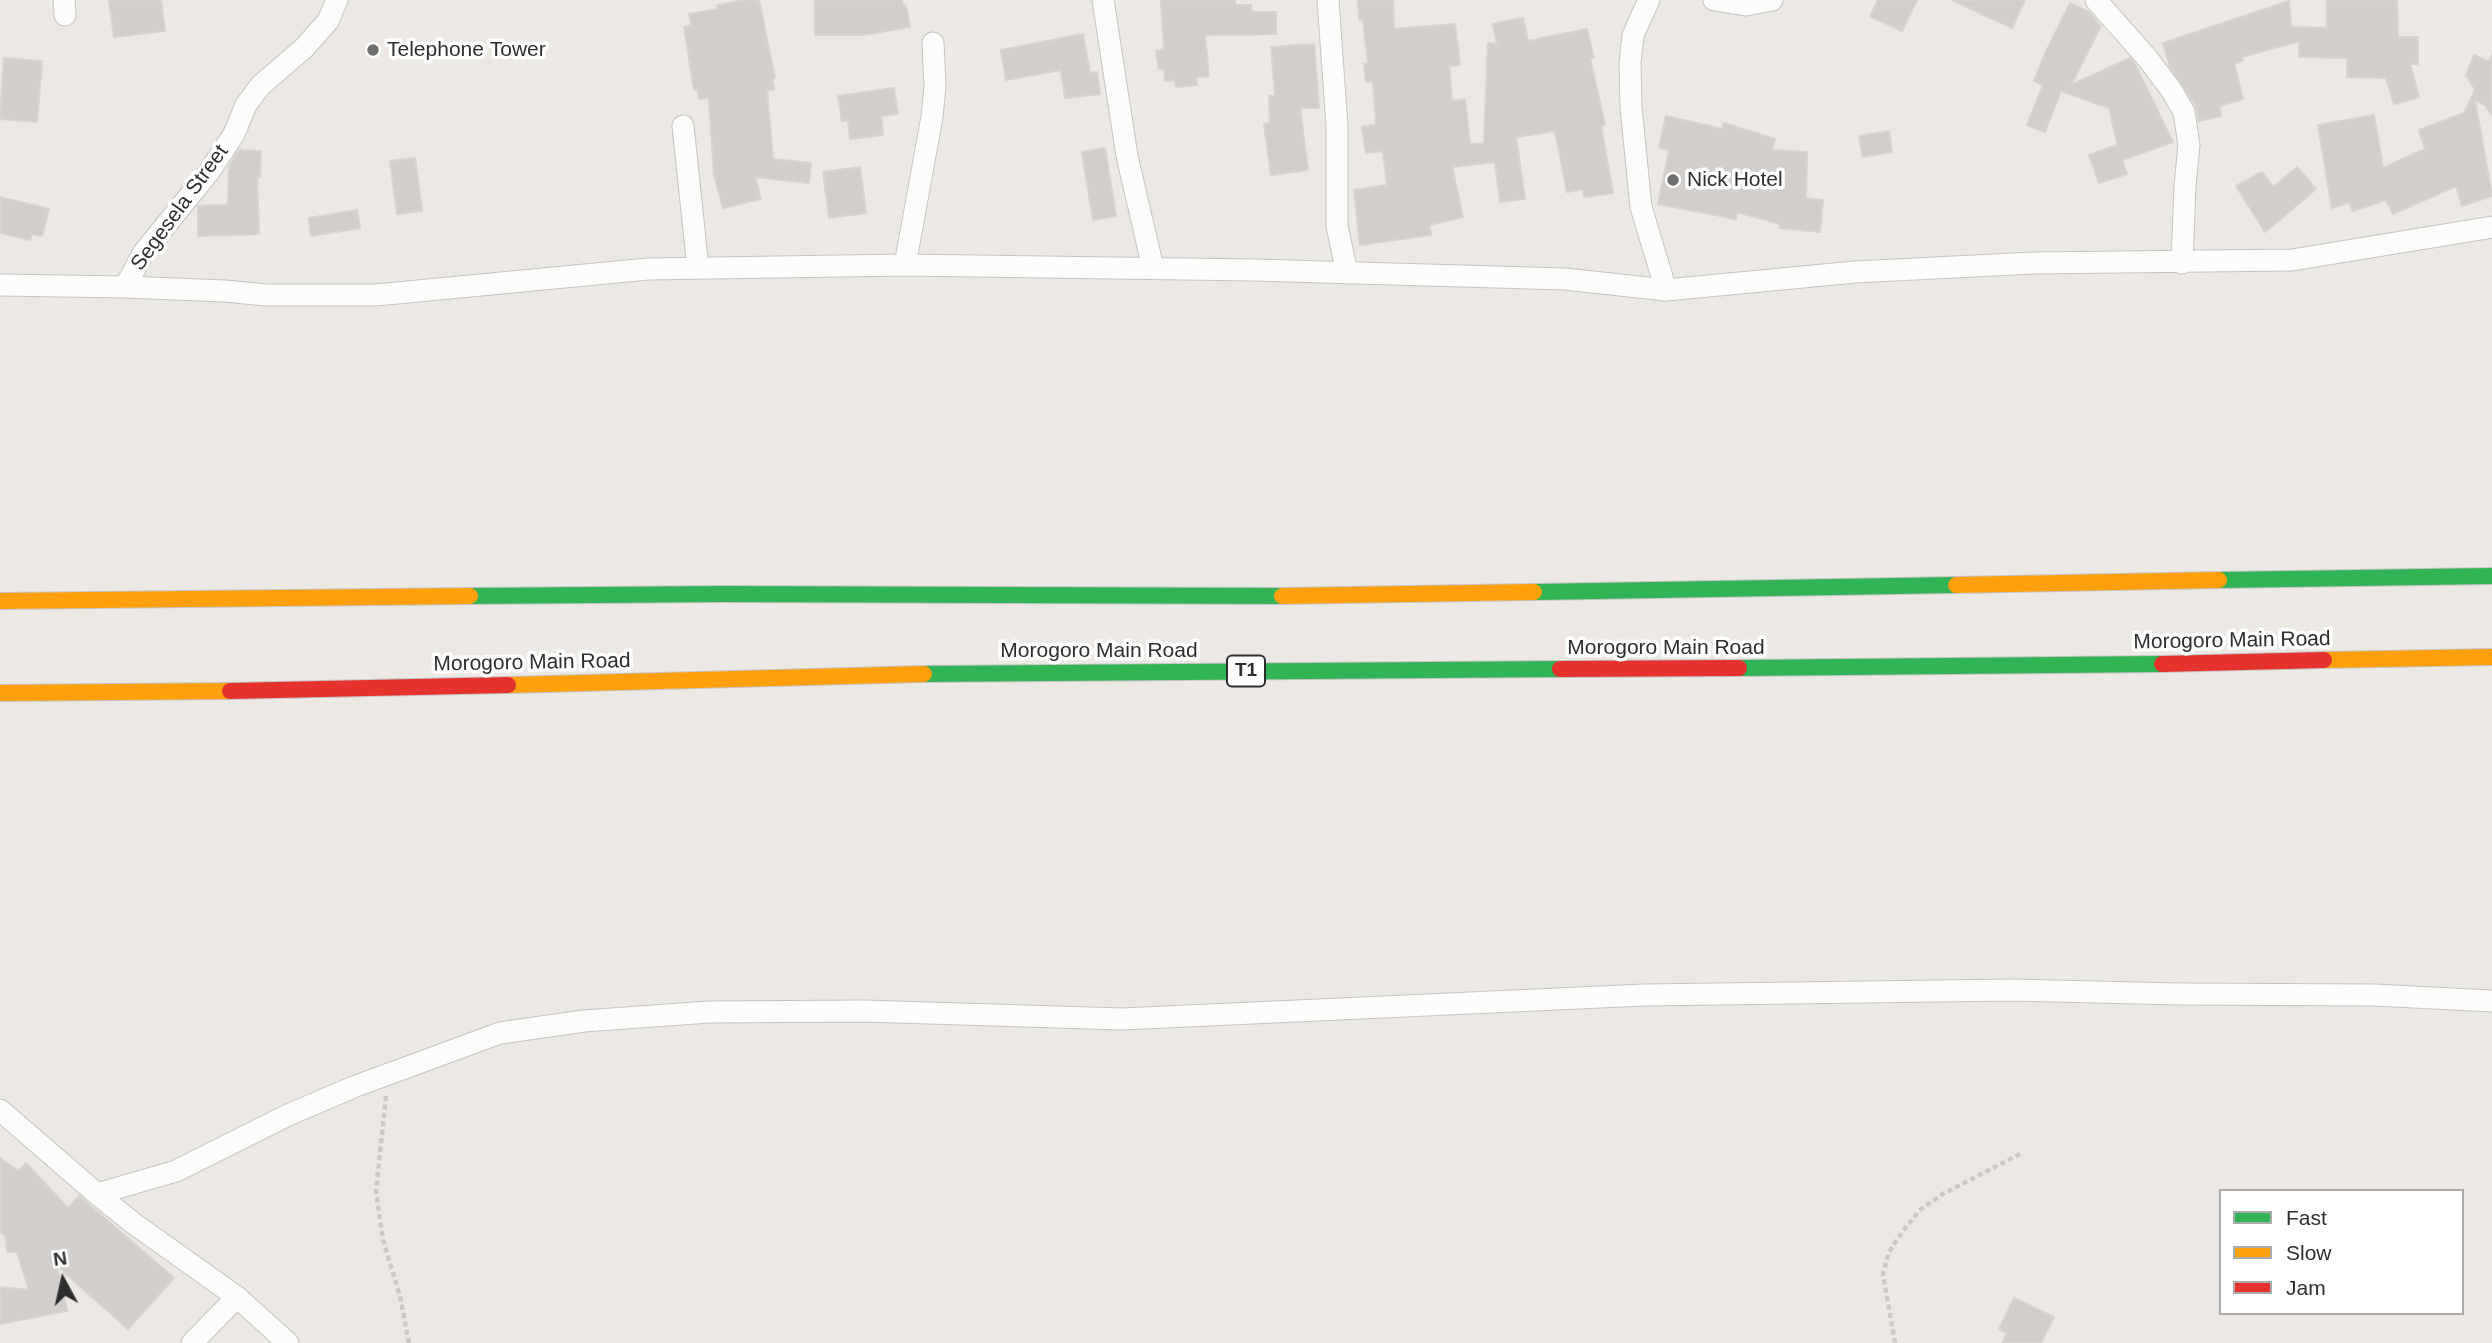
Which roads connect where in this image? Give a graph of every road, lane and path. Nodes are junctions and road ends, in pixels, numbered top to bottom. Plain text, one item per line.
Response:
1 (337, 0) edge
2 (1103, 0) edge
3 (1328, 0) edge
4 (1649, 0) edge
5 (1714, 0) edge
6 (1772, 0) edge
7 (2096, 0) edge
8 (933, 43) dead end
9 (683, 126) dead end
10 (2492, 227) edge
11 (2182, 263) junction
12 (905, 264) junction
13 (698, 268) junction
14 (1153, 268) junction
15 (1348, 273) junction
16 (0, 285) edge
17 (125, 287) junction
18 (1666, 290) junction
19 (2492, 576) edge
20 (0, 601) edge
21 (2492, 657) edge
22 (0, 694) edge
23 (2492, 1001) edge
24 (388, 1074) junction
25 (0, 1110) edge
26 (2020, 1154) dead end
27 (97, 1195) junction
28 (237, 1297) junction
29 (192, 1343) edge
30 (288, 1343) edge
31 (409, 1343) edge
32 (1895, 1343) edge

1 - 17 street, Segesela Street
2 - 14 street
3 - 15 street
4 - 18 street
5 - 6 street
7 - 11 street
8 - 12 street
9 - 13 street
10 - 11 street
11 - 18 street
12 - 13 street
12 - 14 street
13 - 17 street
14 - 15 street
15 - 18 street
16 - 17 street
19 - 20 highway
21 - 22 highway, Morogoro Main Road / T1
23 - 24 street
24 - 27 street
24 - 31 path
25 - 27 street
26 - 32 path
27 - 28 street
28 - 29 street
28 - 30 street

